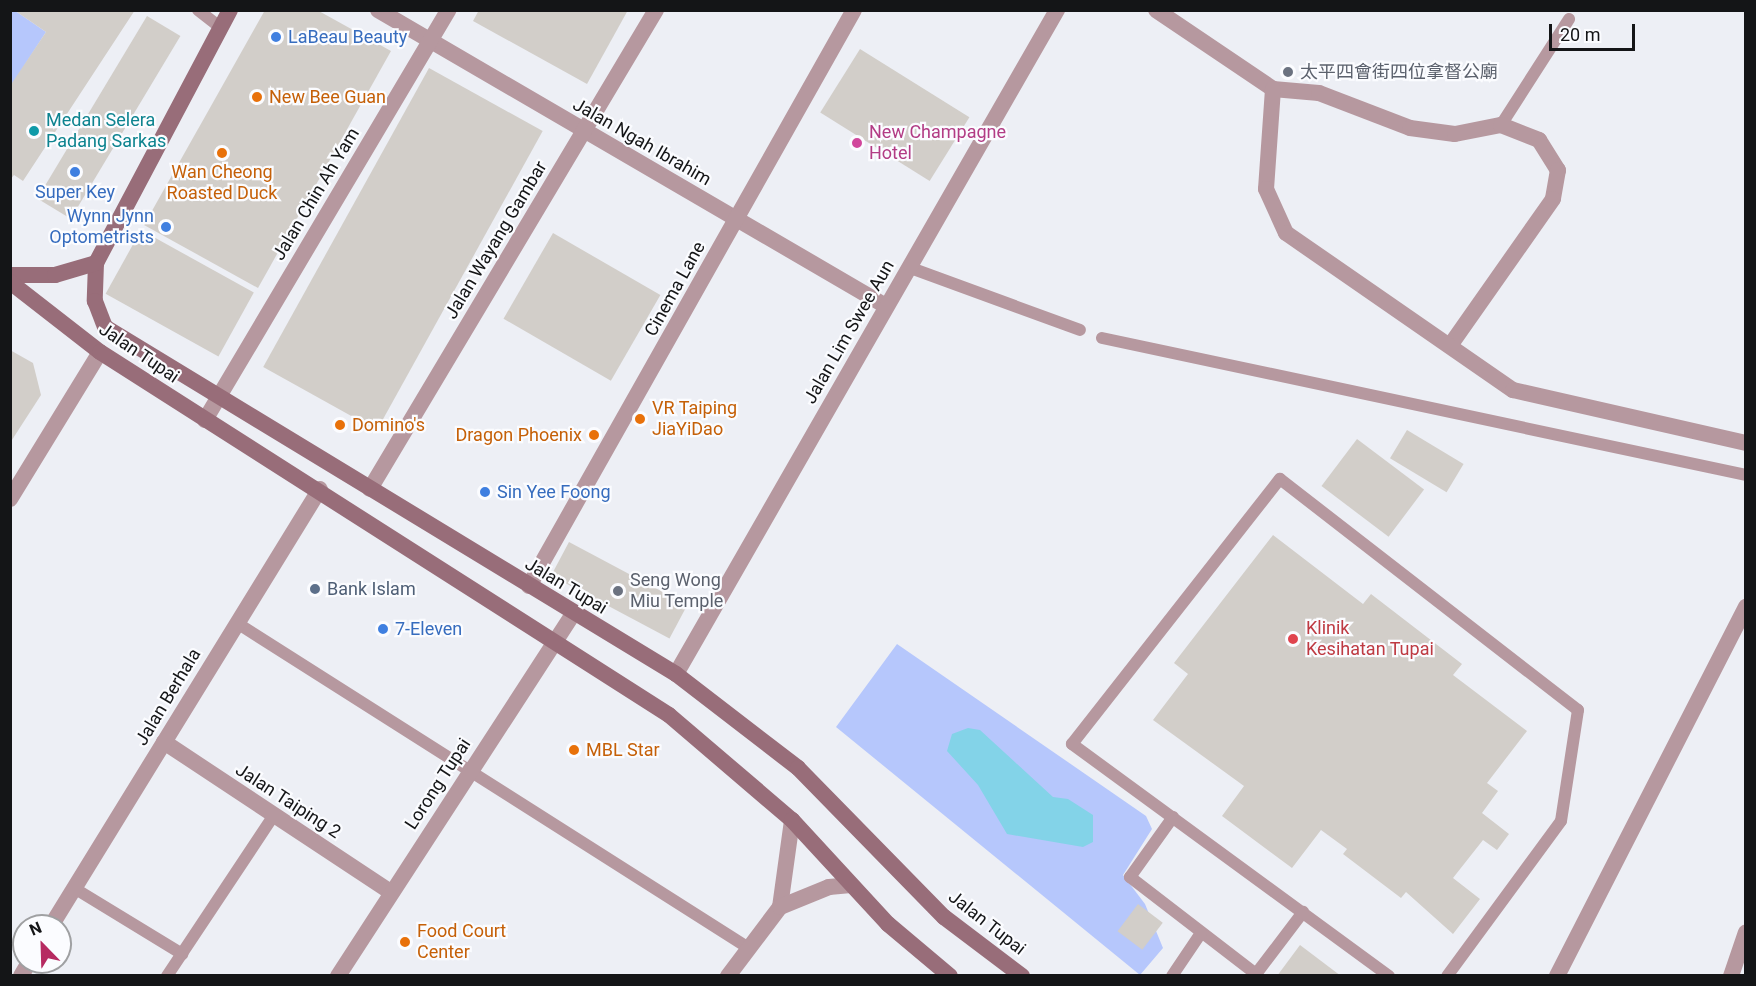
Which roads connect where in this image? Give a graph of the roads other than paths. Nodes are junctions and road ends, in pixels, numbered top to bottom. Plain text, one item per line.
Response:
1 (198, 10) edge
2 (230, 10) edge
3 (378, 10) edge
4 (448, 10) edge
5 (656, 10) edge
6 (854, 10) edge
7 (1057, 10) edge
8 (1156, 10) edge
9 (1569, 19) dead end
10 (220, 27) junction
11 (430, 41) junction
12 (1273, 88) junction
13 (1501, 125) junction
14 (584, 130) junction
15 (736, 219) junction
16 (96, 263) junction
17 (908, 267) junction
18 (10, 275) edge
19 (10, 282) edge
20 (886, 306) junction
21 (1080, 330) dead end
22 (1102, 338) dead end
23 (1451, 344) junction
24 (100, 352) junction
25 (218, 396) junction
26 (205, 420) junction
27 (1746, 443) edge
28 (1746, 475) edge
29 (320, 489) junction
30 (370, 489) junction
31 (10, 499) edge
32 (529, 586) junction
33 (1746, 607) edge
34 (573, 614) junction
35 (237, 623) junction
36 (556, 642) junction
37 (676, 674) junction
38 (164, 742) junction
39 (469, 772) junction
40 (274, 815) junction
41 (1173, 817) junction
42 (792, 820) junction
43 (851, 885) junction
44 (74, 888) junction
45 (391, 892) junction
46 (780, 908) junction
47 (1302, 912) junction
48 (58, 914) edge
49 (1746, 932) edge
50 (1201, 933) junction
51 (747, 947) junction
52 (182, 954) junction
53 (167, 975) edge
54 (338, 975) edge
55 (728, 975) edge
56 (950, 975) edge
57 (1022, 975) edge
58 (1172, 975) edge
59 (1389, 975) edge
60 (1447, 975) edge
61 (1557, 975) edge
62 (1731, 975) edge

1 - 10 lane
2 - 10 main road
3 - 11 street, Jalan Ngah Ibrahim
4 - 11 street, Jalan Chin Ah Yam
5 - 14 street, Jalan Wayang Gambar
6 - 15 street, Cinema Lane
7 - 17 street, Jalan Lim Swee Aun
8 - 12 street
9 - 13 lane
10 - 16 main road
11 - 14 street, Jalan Ngah Ibrahim
11 - 25 street, Jalan Chin Ah Yam
12 - 13 street
12 - 23 street
13 - 23 street
14 - 15 street, Jalan Ngah Ibrahim
14 - 30 street, Jalan Wayang Gambar
15 - 20 street, Jalan Ngah Ibrahim
15 - 32 street, Cinema Lane
16 - 18 main road
16 - 25 main road, Jalan Tupai
17 - 20 street, Jalan Lim Swee Aun
17 - 21 lane
19 - 24 main road, Jalan Tupai
20 - 37 street, Jalan Lim Swee Aun
22 - 28 lane
23 - 27 street
24 - 26 main road, Jalan Tupai
24 - 31 street
25 - 26 street, Jalan Chin Ah Yam
25 - 30 main road, Jalan Tupai
26 - 29 main road, Jalan Tupai
29 - 35 street, Jalan Berhala
29 - 36 main road, Jalan Tupai
30 - 32 main road, Jalan Tupai
32 - 34 main road, Jalan Tupai
33 - 61 street
34 - 36 street, Lorong Tupai
34 - 37 main road, Jalan Tupai
35 - 38 street, Jalan Berhala
35 - 39 lane
36 - 39 street, Lorong Tupai
36 - 42 main road, Jalan Tupai
37 - 57 main road, Jalan Tupai
38 - 40 street, Jalan Taiping 2
38 - 44 street, Jalan Berhala
39 - 45 street, Lorong Tupai
39 - 51 lane
40 - 45 street, Jalan Taiping 2
40 - 52 lane
41 - 47 lane
41 - 50 lane
41 - 60 lane
42 - 43 main road, Jalan Tupai
42 - 46 street
43 - 46 street
43 - 56 main road, Jalan Tupai
44 - 48 street, Jalan Berhala
44 - 52 lane
45 - 54 street, Lorong Tupai
46 - 51 street
47 - 50 lane
47 - 59 lane
49 - 62 street
50 - 58 lane
51 - 55 street
52 - 53 lane

